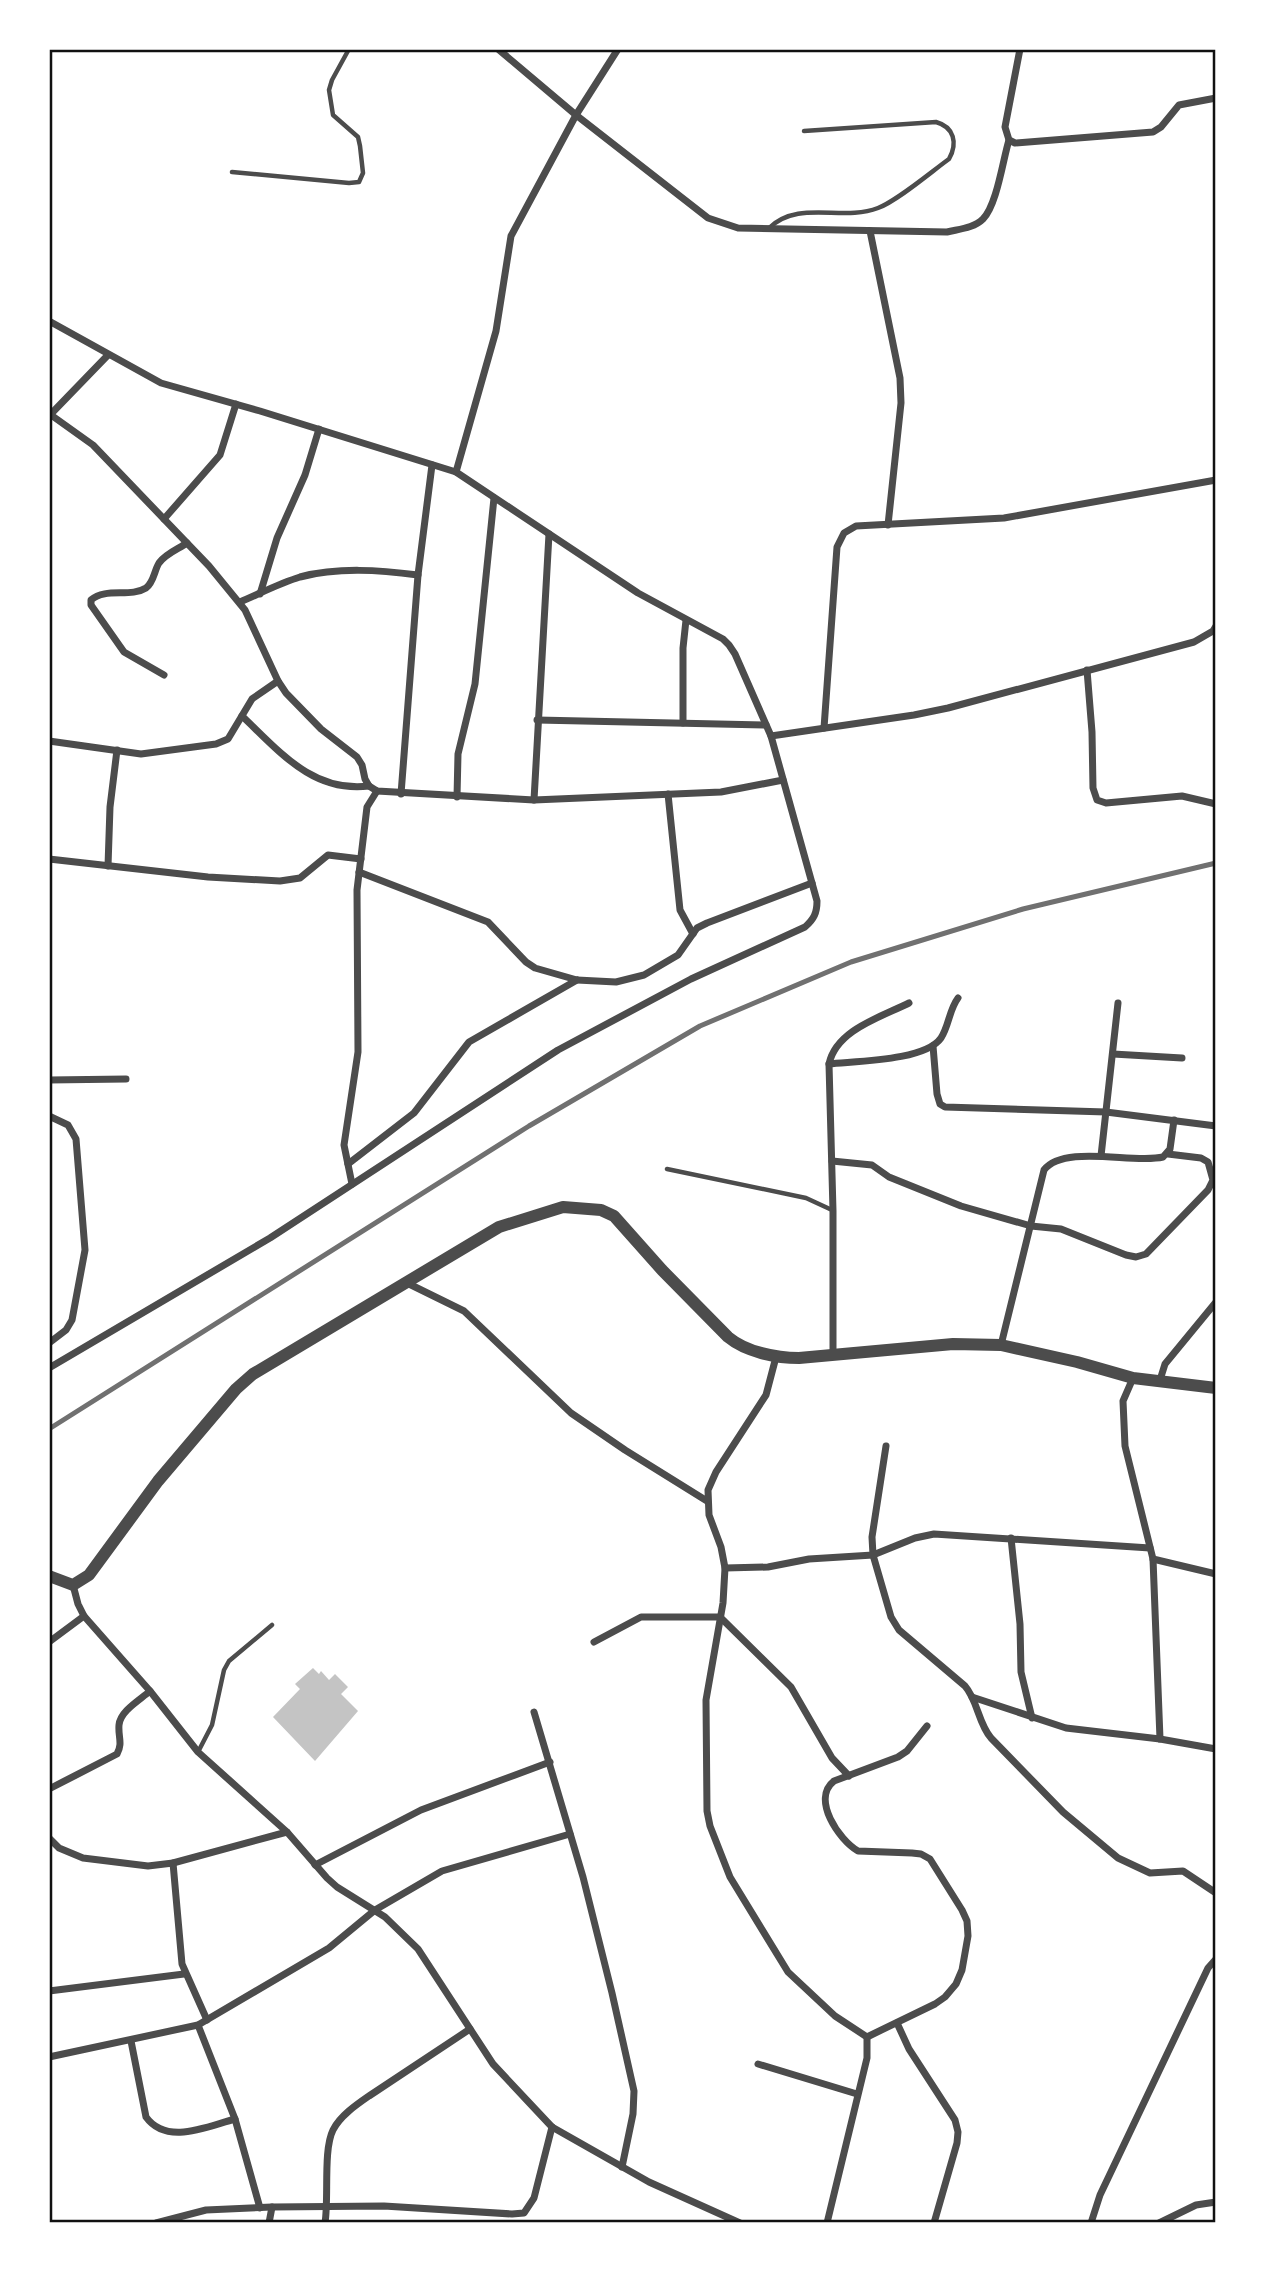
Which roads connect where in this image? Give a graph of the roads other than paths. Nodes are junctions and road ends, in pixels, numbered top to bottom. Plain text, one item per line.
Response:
1 (349, 49) edge
2 (498, 49) edge
3 (618, 49) edge
4 (1020, 49) edge
5 (1216, 98) edge
6 (576, 115) junction
7 (804, 131) dead end
8 (1009, 140) junction
9 (232, 172) dead end
10 (768, 229) junction
11 (870, 231) junction
12 (49, 321) edge
13 (108, 355) junction
14 (236, 404) junction
15 (50, 416) edge
16 (319, 429) junction
17 (432, 465) junction
18 (456, 472) junction
19 (1216, 480) edge
20 (494, 498) junction
21 (164, 519) junction
22 (888, 525) junction
23 (549, 534) junction
24 (187, 543) junction
25 (418, 575) junction
26 (260, 594) junction
27 (240, 602) junction
28 (686, 620) junction
29 (1216, 626) edge
30 (1087, 670) junction
31 (164, 675) dead end
32 (278, 681) junction
33 (242, 716) junction
34 (537, 720) junction
35 (683, 723) junction
36 (766, 725) junction
37 (824, 728) junction
38 (771, 736) junction
39 (49, 741) edge
40 (117, 750) junction
41 (783, 780) junction
42 (373, 788) junction
43 (401, 794) junction
44 (668, 794) junction
45 (457, 797) junction
46 (534, 800) junction
47 (1216, 804) edge
48 (49, 859) edge
49 (361, 859) junction
50 (108, 866) junction
51 (359, 872) junction
52 (812, 883) junction
53 (693, 934) junction
54 (577, 980) junction
55 (958, 998) dead end
56 (909, 1003) dead end
57 (1118, 1003) dead end
58 (933, 1046) junction
59 (1113, 1054) junction
60 (1182, 1058) dead end
61 (829, 1064) junction
62 (126, 1079) dead end
63 (49, 1080) edge
64 (1106, 1112) junction
65 (49, 1116) edge
66 (1174, 1120) junction
67 (1216, 1126) edge
68 (1168, 1154) junction
69 (1101, 1156) junction
70 (832, 1161) junction
71 (348, 1164) junction
72 (667, 1169) dead end
73 (352, 1184) junction
74 (833, 1211) junction
75 (1031, 1226) junction
76 (405, 1282) junction
77 (1216, 1302) edge
78 (49, 1343) edge
79 (1000, 1345) junction
80 (833, 1354) junction
81 (776, 1357) junction
82 (49, 1368) edge
83 (1133, 1378) junction
84 (1160, 1380) junction
85 (1216, 1388) edge
86 (886, 1446) dead end
87 (707, 1501) junction
88 (1012, 1538) junction
89 (1150, 1548) junction
90 (873, 1555) junction
91 (1153, 1559) junction
92 (725, 1568) junction
93 (1216, 1574) edge
94 (49, 1576) edge
95 (73, 1585) junction
96 (84, 1616) junction
97 (720, 1618) junction
98 (272, 1625) dead end
99 (49, 1642) edge
100 (594, 1642) dead end
101 (150, 1691) junction
102 (972, 1697) junction
103 (534, 1712) dead end
104 (1032, 1718) junction
105 (928, 1726) dead end
106 (1160, 1739) junction
107 (1216, 1749) edge
108 (198, 1752) junction
109 (550, 1762) junction
110 (849, 1776) junction
111 (49, 1789) edge
112 (286, 1832) junction
113 (570, 1834) junction
114 (49, 1838) edge
115 (173, 1863) junction
116 (315, 1865) junction
117 (1216, 1893) edge
118 (375, 1910) junction
119 (1216, 1959) edge
120 (184, 1974) junction
121 (49, 1991) edge
122 (207, 2020) junction
123 (897, 2023) junction
124 (198, 2025) junction
125 (470, 2029) junction
126 (867, 2037) junction
127 (131, 2041) junction
128 (49, 2057) edge
129 (758, 2064) dead end
130 (857, 2094) junction
131 (235, 2119) junction
132 (552, 2127) junction
133 (622, 2167) junction
134 (1216, 2202) edge
135 (272, 2207) junction
136 (327, 2207) junction
137 (260, 2208) junction
138 (466, 2211) junction
139 (156, 2223) edge
140 (269, 2223) edge
141 (325, 2223) edge
142 (466, 2223) edge
143 (740, 2223) edge
144 (827, 2223) edge
145 (934, 2223) edge
146 (1091, 2223) edge
147 (1159, 2223) edge

1 - 9 lane
2 - 6 street
3 - 6 street
4 - 8 street
5 - 8 street
6 - 10 street
6 - 18 street
7 - 10 lane
8 - 11 street
10 - 11 street
11 - 22 street
12 - 13 street
13 - 14 street
13 - 15 street
14 - 16 street
14 - 21 street
15 - 21 street
16 - 17 street
16 - 26 street
17 - 18 street
17 - 25 street
18 - 20 street
19 - 22 street
20 - 23 street
20 - 45 street
21 - 24 street
22 - 37 street
23 - 28 street
23 - 34 street
24 - 27 street
24 - 31 street
25 - 26 street
25 - 43 street
26 - 27 street
27 - 32 street
28 - 35 street
28 - 36 street
29 - 30 street
30 - 37 street
30 - 47 street
32 - 33 street
32 - 42 street
33 - 40 street
33 - 42 street
34 - 35 street
34 - 46 street
35 - 36 street
36 - 38 street
37 - 38 street
38 - 41 street
39 - 40 street
40 - 50 street
41 - 44 street
41 - 52 street
42 - 43 street
42 - 49 street
43 - 45 street
44 - 46 street
44 - 53 street
45 - 46 street
48 - 50 street
49 - 50 street
49 - 51 street
51 - 54 street
51 - 71 street
52 - 53 street
52 - 73 street
53 - 54 street
54 - 71 street
55 - 58 street
56 - 61 street
57 - 59 street
58 - 61 street
58 - 64 street
59 - 60 street
59 - 64 street
61 - 70 street
62 - 63 street
64 - 66 street
64 - 69 street
65 - 78 street
66 - 67 street
66 - 68 street
68 - 69 street
68 - 75 street
69 - 75 street
70 - 74 street
70 - 75 street
71 - 73 street
72 - 74 lane
73 - 82 street
74 - 80 street
75 - 79 street
76 - 81 street
76 - 87 street
76 - 95 street
77 - 84 street
79 - 80 street
79 - 83 street
80 - 81 street
81 - 87 street
83 - 84 street
83 - 89 street
84 - 85 street
86 - 90 street
87 - 92 street
88 - 89 street
88 - 90 street
88 - 104 street
89 - 91 street
90 - 92 street
90 - 102 street
91 - 93 street
91 - 106 street
92 - 97 street
94 - 95 street
95 - 96 street
96 - 99 street
96 - 101 street
97 - 100 street
97 - 110 street
97 - 126 street
98 - 108 lane
101 - 108 street
101 - 111 street
102 - 104 street
102 - 117 street
103 - 109 street
104 - 106 street
105 - 110 street
106 - 107 street
108 - 112 street
109 - 113 street
109 - 116 street
110 - 123 street
112 - 115 street
112 - 116 street
113 - 118 street
113 - 133 street
114 - 115 street
115 - 120 street
116 - 118 street
118 - 122 street
118 - 125 street
119 - 146 street
120 - 121 street
120 - 122 street
122 - 124 street
123 - 126 street
123 - 145 street
124 - 127 street
124 - 131 street
125 - 132 street
125 - 136 street
126 - 130 street
127 - 128 street
127 - 131 street
129 - 130 street
130 - 144 street
131 - 137 street
132 - 133 street
132 - 138 street
133 - 143 street
134 - 147 street
135 - 136 street
135 - 137 street
135 - 140 street
136 - 138 street
136 - 141 street
137 - 139 street
138 - 142 street

